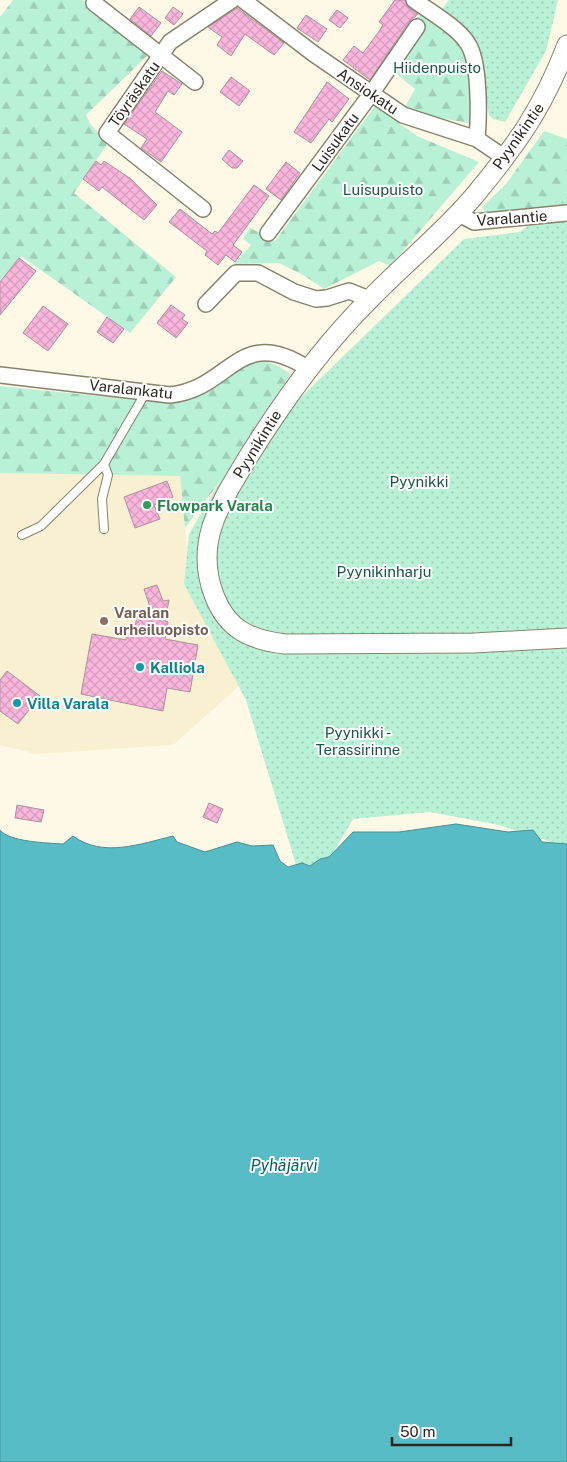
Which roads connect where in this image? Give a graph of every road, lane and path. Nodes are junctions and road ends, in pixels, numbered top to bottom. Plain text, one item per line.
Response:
1 (232, 0) edge
2 (243, 0) edge
3 (414, 0) edge
4 (94, 3) dead end
5 (417, 26) dead end
6 (567, 45) edge
7 (160, 57) junction
8 (195, 82) dead end
9 (371, 94) junction
10 (477, 139) junction
11 (505, 158) junction
12 (203, 209) dead end
13 (567, 213) edge
14 (459, 214) junction
15 (268, 233) dead end
16 (369, 299) junction
17 (206, 304) dead end
18 (307, 368) junction
19 (0, 375) edge
20 (146, 392) junction
21 (104, 464) junction
22 (104, 529) dead end
23 (22, 535) dead end
24 (567, 638) edge

1 - 7 street, Töyräskatu
2 - 9 street, Ansiokatu
3 - 10 street
4 - 7 street
5 - 9 street, Luisukatu
6 - 11 street, Pyynikintie
7 - 8 street
7 - 12 street, Töyräskatu
9 - 10 street, Ansiokatu
9 - 15 street, Luisukatu
10 - 11 street, Ansiokatu
11 - 14 street, Pyynikintie
13 - 14 street, Varalantie
14 - 16 street, Pyynikintie
16 - 17 street
16 - 18 street, Pyynikintie
18 - 20 street, Varalankatu
18 - 24 street, Pyynikintie
19 - 20 street, Varalankatu
20 - 21 lane
21 - 22 lane
21 - 23 lane

